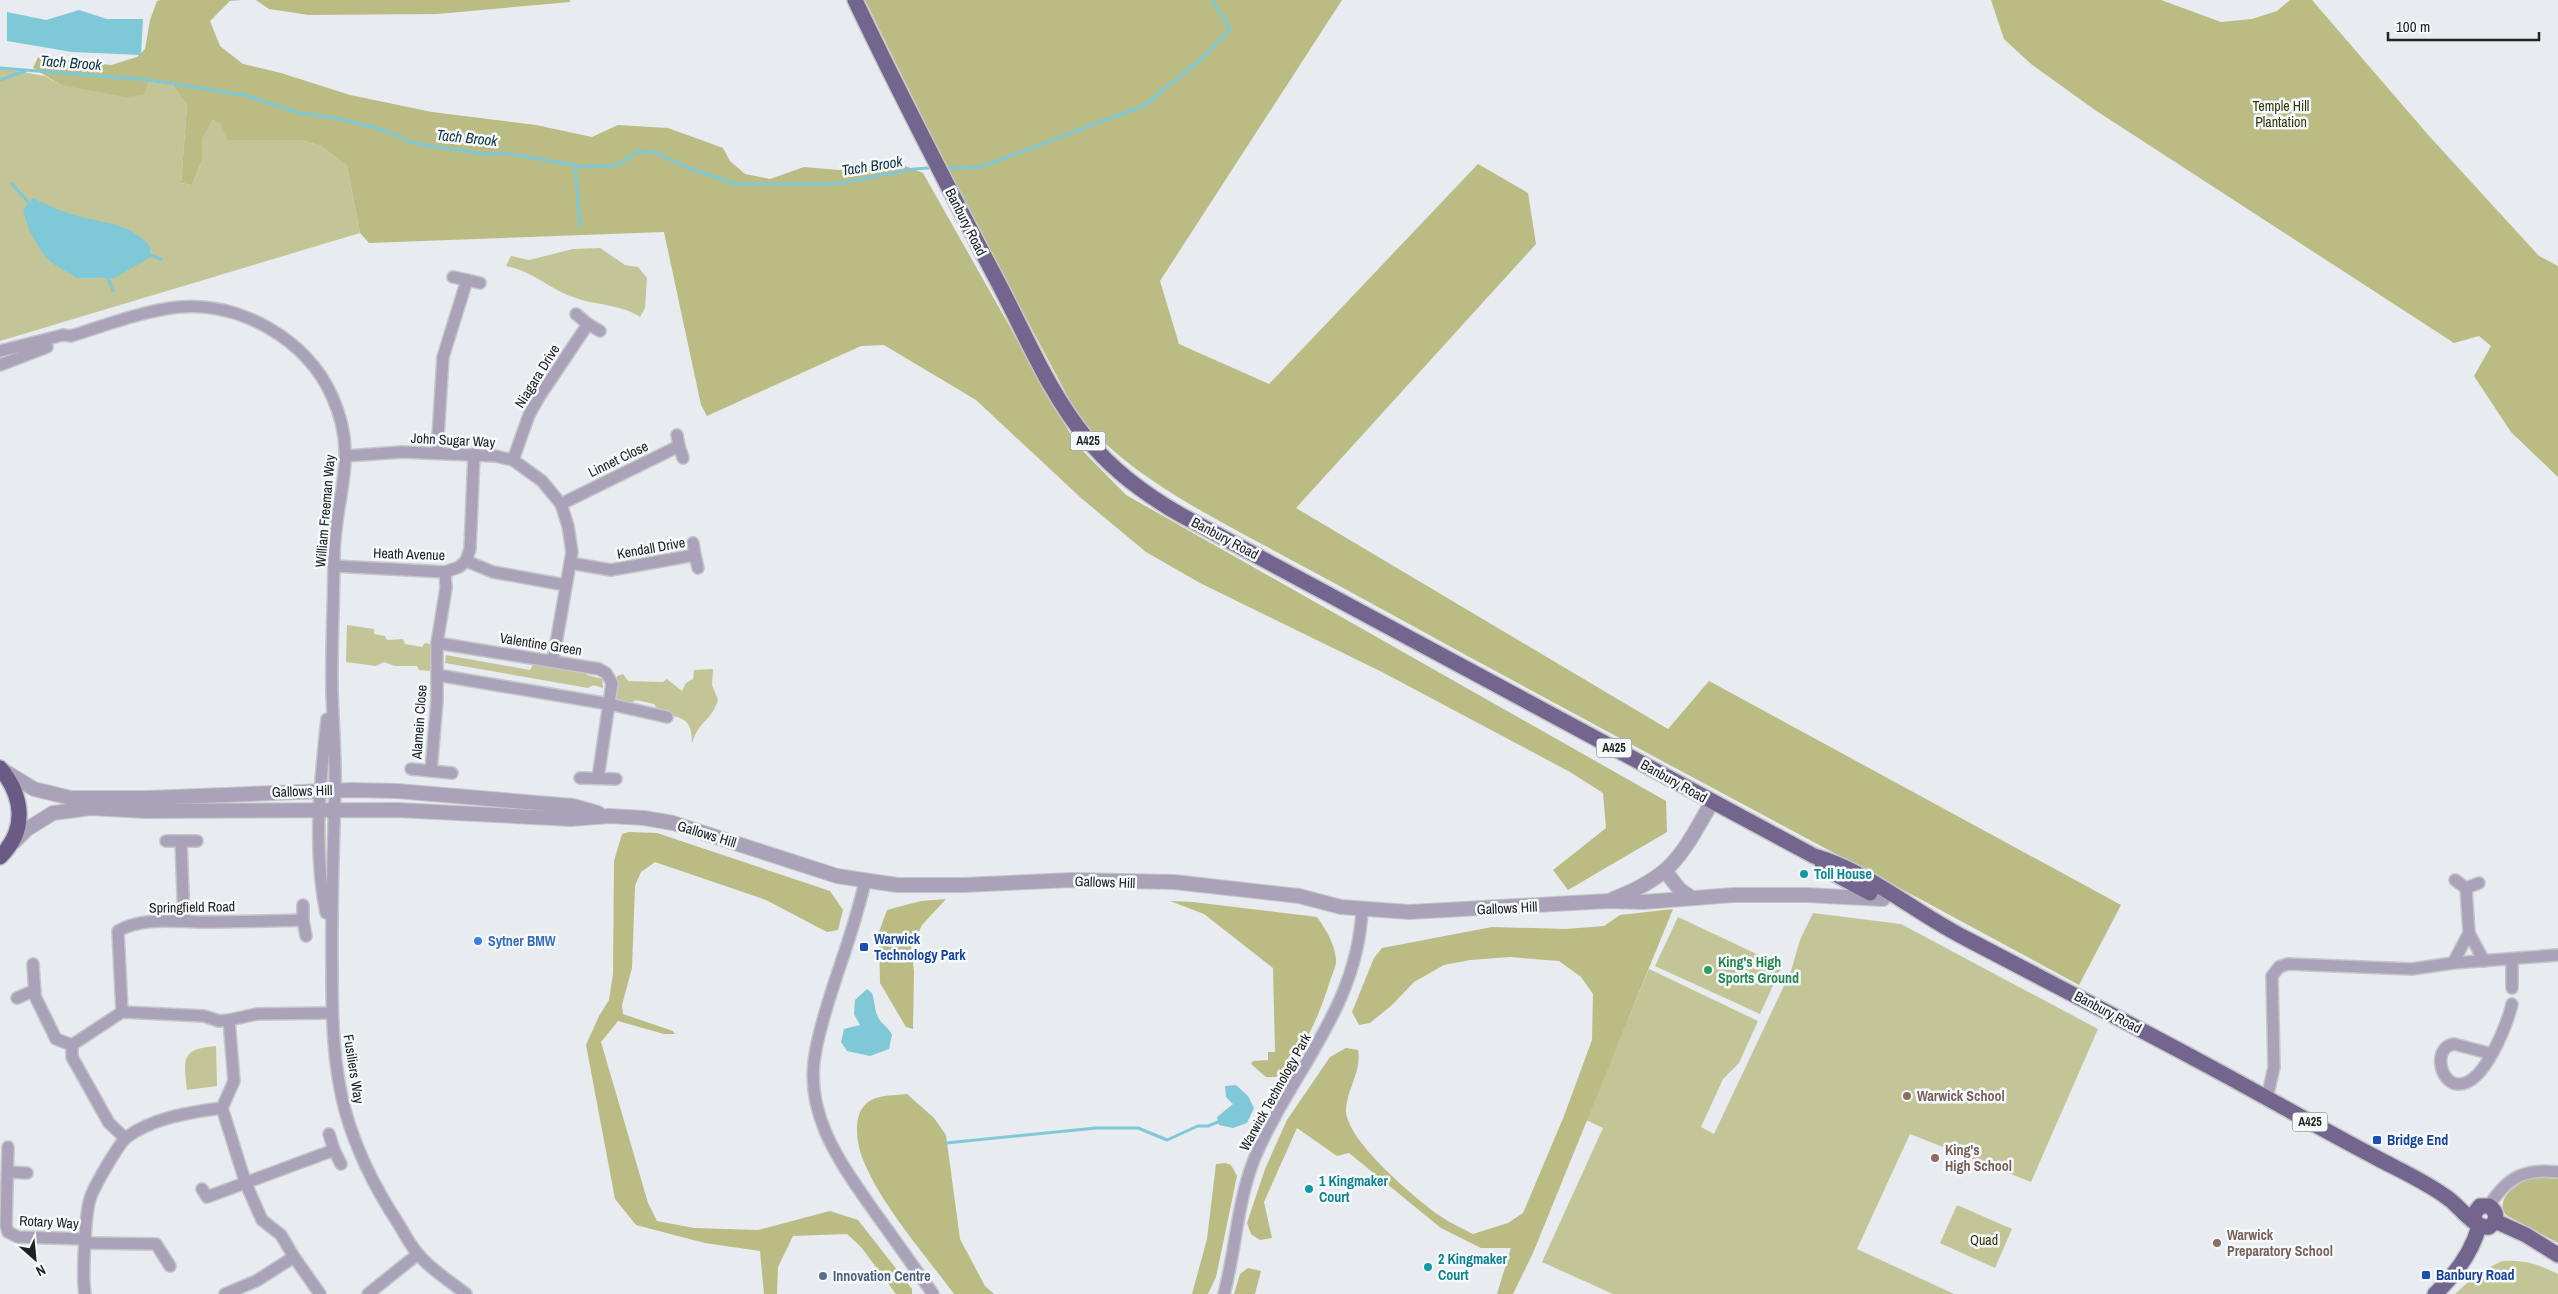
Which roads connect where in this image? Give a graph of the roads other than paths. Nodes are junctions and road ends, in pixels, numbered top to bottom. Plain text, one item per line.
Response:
1 (855, 0) edge
2 (453, 277) dead end
3 (467, 280) junction
4 (480, 283) dead end
5 (576, 314) dead end
6 (588, 324) junction
7 (600, 331) dead end
8 (71, 336) junction
9 (0, 352) edge
10 (0, 365) edge
11 (437, 453) junction
12 (474, 454) junction
13 (346, 456) junction
14 (683, 458) dead end
15 (513, 460) junction
16 (561, 504) junction
17 (693, 543) dead end
18 (696, 555) junction
19 (466, 561) junction
20 (570, 563) junction
21 (334, 566) junction
22 (698, 568) dead end
23 (445, 572) junction
24 (565, 585) junction
25 (437, 643) junction
26 (553, 661) junction
27 (437, 675) junction
28 (609, 704) junction
29 (667, 717) dead end
30 (0, 769) edge
31 (411, 769) dead end
32 (431, 771) junction
33 (452, 773) dead end
34 (580, 778) dead end
35 (598, 778) junction
36 (616, 779) dead end
37 (328, 790) junction
38 (1712, 802) junction
39 (327, 810) junction
40 (609, 816) junction
41 (166, 841) dead end
42 (181, 841) junction
43 (197, 841) dead end
44 (6, 850) edge
45 (1814, 856) junction
46 (0, 866) edge
47 (1666, 872) junction
48 (2455, 880) dead end
49 (865, 882) junction
50 (2479, 883) dead end
51 (2466, 888) junction
52 (1692, 898) junction
53 (1882, 898) junction
54 (1608, 901) junction
55 (303, 906) dead end
56 (1362, 909) junction
57 (1924, 916) junction
58 (184, 920) junction
59 (303, 920) junction
60 (2468, 933) junction
61 (306, 936) dead end
62 (2558, 955) edge
63 (2512, 959) junction
64 (2484, 961) junction
65 (2453, 963) junction
66 (33, 964) dead end
67 (2512, 988) dead end
68 (35, 990) junction
69 (17, 998) dead end
70 (2512, 1004) dead end
71 (122, 1012) junction
72 (332, 1013) junction
73 (229, 1020) junction
74 (72, 1045) junction
75 (2492, 1054) junction
76 (2267, 1098) junction
77 (217, 1108) junction
78 (329, 1134) dead end
79 (125, 1138) junction
80 (8, 1146) dead end
81 (334, 1150) junction
82 (341, 1164) dead end
83 (8, 1172) junction
84 (2558, 1172) edge
85 (28, 1173) dead end
86 (246, 1184) junction
87 (203, 1196) dead end
88 (2481, 1215) junction
89 (86, 1241) junction
90 (418, 1254) junction
91 (2558, 1255) edge
92 (294, 1257) junction
93 (170, 1266) dead end
94 (85, 1294) edge
95 (225, 1294) edge
96 (320, 1294) edge
97 (368, 1294) edge
98 (466, 1294) edge
99 (933, 1294) edge
100 (1224, 1294) edge
101 (2435, 1294) edge

1 - 38 main road, Banbury Road / A425
2 - 3 street
3 - 4 street
3 - 11 street
5 - 6 street
6 - 7 street
6 - 15 street, Niagara Drive
8 - 9 street
8 - 10 street
8 - 13 street, William Freeman Way
11 - 12 street, John Sugar Way
11 - 13 street, John Sugar Way
12 - 15 street, John Sugar Way
12 - 19 street
13 - 21 street, William Freeman Way
14 - 16 street, Linnet Close
15 - 16 street, John Sugar Way
16 - 20 street, John Sugar Way
17 - 18 street
18 - 20 street, Kendall Drive
18 - 22 street, Kendall Drive
19 - 23 street, Heath Avenue
19 - 24 street
20 - 24 street, John Sugar Way
21 - 23 street, Heath Avenue
21 - 37 street, William Freeman Way
23 - 25 street, Alamein Close
24 - 26 street, John Sugar Way
25 - 26 street, Valentine Green
25 - 27 street, Alamein Close
26 - 28 street, Valentine Green
27 - 28 street
27 - 32 street, Alamein Close
28 - 29 street
28 - 35 street, Valentine Green
30 - 37 street, Gallows Hill
30 - 44 highway
31 - 32 street
32 - 33 street
34 - 35 street
35 - 36 street
37 - 39 street, Fusiliers Way
37 - 40 street, Gallows Hill
38 - 45 main road, Banbury Road / A425
38 - 47 street, Gallows Hill
39 - 40 street, Gallows Hill
39 - 44 street, Gallows Hill
39 - 72 street, Fusiliers Way
40 - 49 street, Gallows Hill
41 - 42 street
42 - 43 street
42 - 58 street
44 - 46 highway
45 - 53 main road, Banbury Road / A425
45 - 57 main road, Banbury Road / A425
47 - 52 street
47 - 54 street, Gallows Hill
48 - 51 street
49 - 56 street, Gallows Hill
49 - 99 street
50 - 51 street
51 - 60 street
52 - 53 street, Gallows Hill
52 - 54 street, Gallows Hill
53 - 57 main road, Banbury Road / A425
54 - 56 street, Gallows Hill
55 - 59 street
56 - 100 street, Warwick Technology Park
57 - 76 main road, Banbury Road / A425
58 - 59 street, Springfield Road
58 - 71 street, Springfield Road
59 - 61 street
60 - 64 street
60 - 65 street
62 - 63 street
63 - 64 street
63 - 67 street
64 - 65 street
65 - 76 street
66 - 68 street
68 - 69 street
68 - 74 street
70 - 75 street
71 - 73 street
71 - 74 street
72 - 73 street
72 - 90 street, Fusiliers Way
73 - 77 street
74 - 79 street
75 - 75 street
76 - 88 main road, Banbury Road / A425
77 - 79 street
77 - 86 street
78 - 81 street
79 - 89 street
80 - 83 street, Rotary Way
81 - 82 street
81 - 86 street
83 - 85 street
83 - 89 street, Rotary Way
84 - 88 street
86 - 87 street
86 - 92 street
88 - 91 main road
88 - 101 main road
89 - 93 street
89 - 94 street
90 - 97 street
90 - 98 street, Fusiliers Way
92 - 95 street
92 - 96 street

